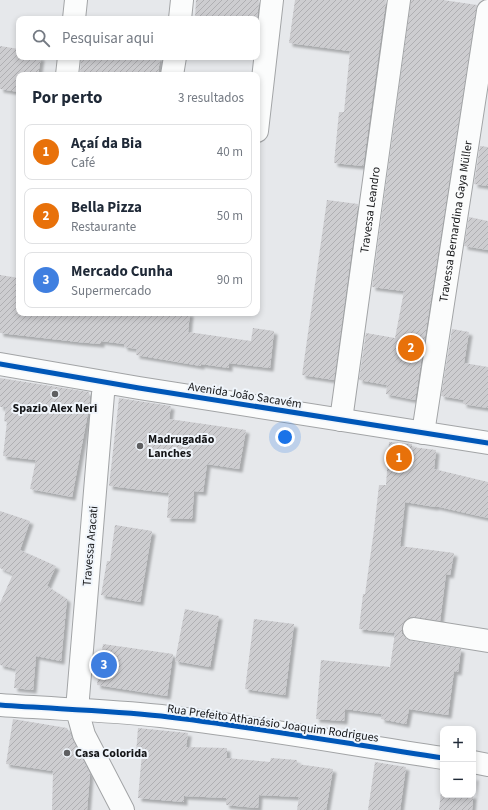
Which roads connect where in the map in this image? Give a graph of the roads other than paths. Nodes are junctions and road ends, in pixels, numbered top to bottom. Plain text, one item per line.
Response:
1 (76, 0) edge
2 (182, 0) edge
3 (272, 0) edge
4 (399, 0) edge
5 (488, 11) edge
6 (74, 16) edge
7 (180, 16) edge
8 (69, 60) edge
9 (174, 60) edge
10 (67, 72) edge
11 (172, 72) edge
12 (260, 105) edge
13 (0, 364) edge
14 (104, 382) junction
15 (341, 420) junction
16 (423, 433) junction
17 (488, 443) edge
18 (414, 629) dead end
19 (488, 641) edge
20 (0, 705) edge
21 (77, 710) junction
22 (440, 758) edge
23 (476, 763) edge
24 (488, 765) edge
25 (123, 810) edge

1 - 6 street
2 - 7 street
3 - 12 street
4 - 15 street, Travessa Leandro
5 - 16 street, Travessa Bernardina Gaya Müller
8 - 10 street
9 - 11 street
13 - 14 street, Avenida João Sacavém
14 - 15 street, Avenida João Sacavém
14 - 21 street, Travessa Aracati
15 - 16 street, Avenida João Sacavém
16 - 17 street, Avenida João Sacavém
18 - 19 street
20 - 21 street, Rua Prefeito Athanásio Joaquim Rodrigues
21 - 22 street, Rua Prefeito Athanásio Joaquim Rodrigues
21 - 25 street
23 - 24 street

